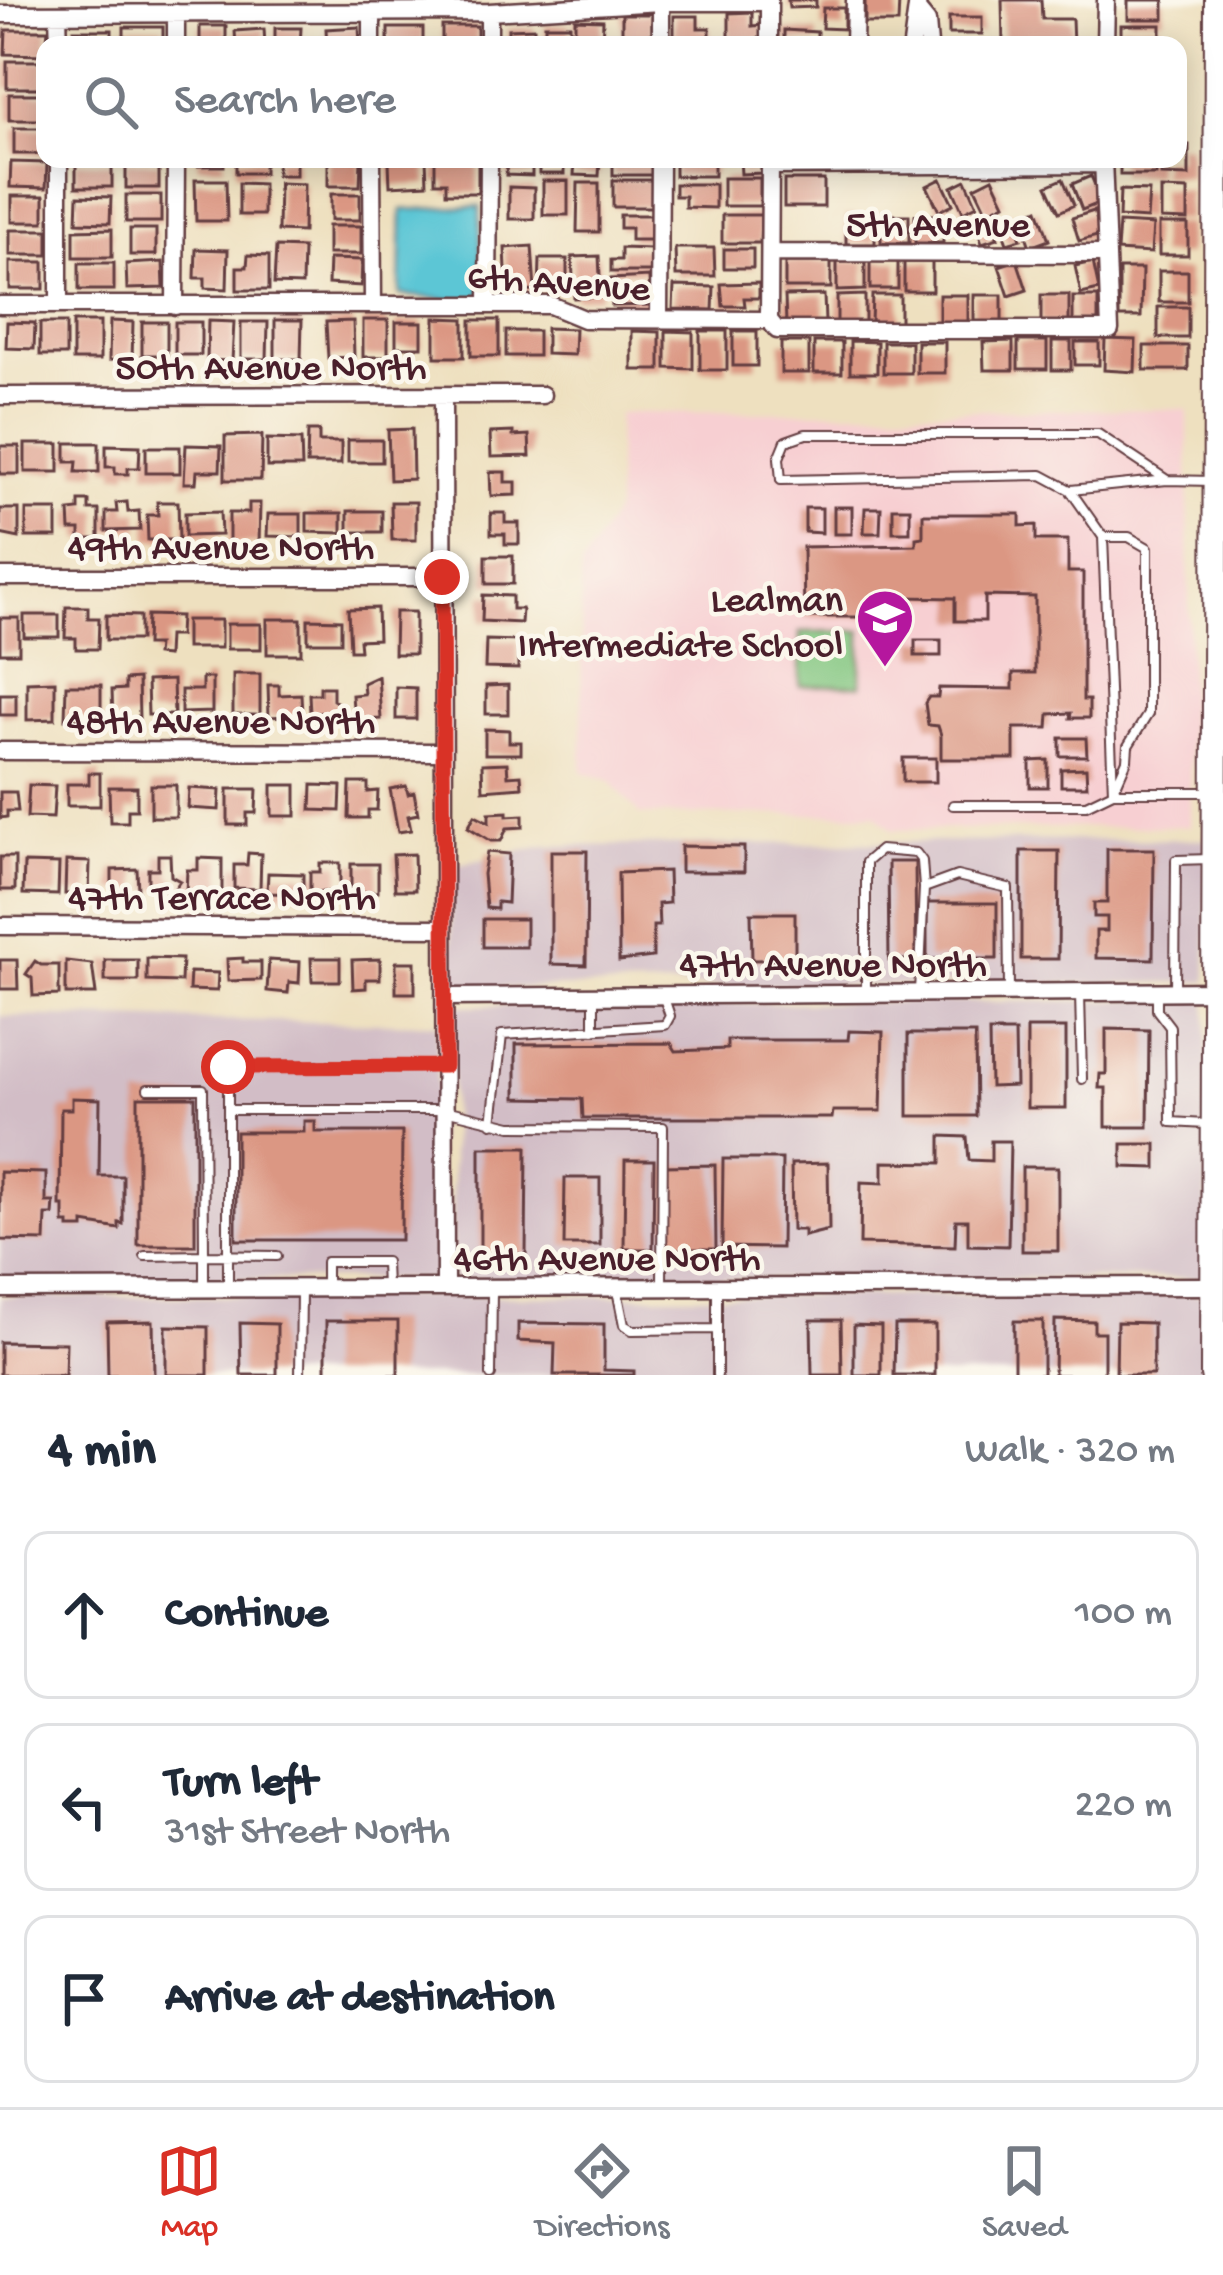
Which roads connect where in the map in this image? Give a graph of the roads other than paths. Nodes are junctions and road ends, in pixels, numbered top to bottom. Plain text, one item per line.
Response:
1 (855, 0) edge
2 (1106, 0) edge
3 (1217, 0) edge
4 (768, 1) edge
5 (661, 2) edge
6 (918, 5) edge
7 (489, 12) junction
8 (176, 13) junction
9 (372, 13) junction
10 (0, 14) edge
11 (58, 14) junction
12 (58, 36) edge
13 (176, 36) edge
14 (372, 36) edge
15 (489, 36) edge
16 (661, 36) edge
17 (769, 36) edge
18 (854, 36) edge
19 (912, 36) edge
20 (928, 36) edge
21 (1105, 36) edge
22 (59, 168) edge
23 (176, 168) edge
24 (372, 168) edge
25 (490, 168) edge
26 (660, 168) edge
27 (770, 168) edge
28 (1103, 168) edge
29 (770, 254) junction
30 (1106, 254) junction
31 (373, 304) junction
32 (0, 305) edge
33 (59, 305) junction
34 (175, 305) junction
35 (488, 305) junction
36 (659, 319) junction
37 (769, 320) junction
38 (542, 395) dead end
39 (1220, 395) edge
40 (0, 396) edge
41 (443, 397) junction
42 (1167, 480) junction
43 (1216, 481) junction
44 (1070, 490) junction
45 (1103, 536) junction
46 (0, 577) edge
47 (442, 577) junction
48 (1220, 596) edge
49 (0, 751) edge
50 (442, 752) junction
51 (1112, 792) junction
52 (1219, 792) edge
53 (953, 805) dead end
54 (1214, 859) junction
55 (924, 888) junction
56 (0, 926) edge
57 (443, 928) junction
58 (1166, 991) junction
59 (1219, 991) edge
60 (1080, 992) junction
61 (919, 993) junction
62 (1009, 993) junction
63 (866, 994) junction
64 (663, 995) junction
65 (594, 996) junction
66 (444, 997) junction
67 (594, 1030) junction
68 (445, 1066) junction
69 (1082, 1079) dead end
70 (148, 1089) dead end
71 (1218, 1096) edge
72 (228, 1110) junction
73 (445, 1110) junction
74 (492, 1123) junction
75 (1214, 1124) junction
76 (1218, 1185) edge
77 (145, 1256) dead end
78 (204, 1256) junction
79 (228, 1256) junction
80 (278, 1256) dead end
81 (1213, 1286) junction
82 (717, 1287) junction
83 (204, 1288) junction
84 (301, 1288) junction
85 (326, 1288) junction
86 (386, 1288) junction
87 (445, 1288) junction
88 (492, 1288) junction
89 (617, 1288) junction
90 (662, 1288) junction
91 (0, 1289) edge
92 (228, 1289) junction
93 (717, 1329) junction
94 (1216, 1372) edge
95 (300, 1375) edge
96 (491, 1375) edge
97 (717, 1375) edge

1 - 18 street
2 - 21 street
3 - 39 street
4 - 5 street
4 - 17 street
5 - 7 street
5 - 16 street
6 - 19 street
6 - 20 street
7 - 9 street
7 - 15 street
8 - 9 street
8 - 11 street
8 - 13 street
9 - 14 street
10 - 11 street
11 - 12 street
22 - 33 street
23 - 34 street
24 - 31 street
25 - 35 street
26 - 36 street
27 - 29 street
28 - 30 street
29 - 30 street, 5th Avenue
29 - 37 street
30 - 37 street, 6th Avenue
31 - 34 street, 6th Avenue
31 - 35 street, 6th Avenue
32 - 33 street, 6th Avenue
33 - 34 street, 6th Avenue
35 - 36 street, 6th Avenue
36 - 37 street, 6th Avenue
38 - 41 street, 50th Avenue North
39 - 43 street
40 - 41 street, 50th Avenue North
41 - 47 street
42 - 43 lane
42 - 44 lane
42 - 44 lane
43 - 48 street
44 - 45 lane
45 - 51 lane
45 - 51 lane
46 - 47 street, 49th Avenue North
47 - 50 street
48 - 52 street
49 - 50 street, 48th Avenue North
50 - 57 street
51 - 52 lane
51 - 53 lane
52 - 54 street
54 - 58 lane
54 - 59 street
55 - 61 lane
55 - 62 lane
55 - 63 lane
56 - 57 street, 47th Terrace North
57 - 66 street
58 - 59 street, 47th Avenue North
58 - 60 street, 47th Avenue North
58 - 75 lane
59 - 71 street
60 - 62 street, 47th Avenue North
60 - 69 lane
61 - 62 street, 47th Avenue North
61 - 63 street, 47th Avenue North
63 - 64 street, 47th Avenue North
64 - 65 street, 47th Avenue North
64 - 67 lane
65 - 66 street, 47th Avenue North
65 - 67 lane
66 - 68 street
67 - 74 lane
68 - 72 lane
68 - 73 street
70 - 78 lane
71 - 75 street
72 - 73 lane
72 - 79 lane
73 - 74 lane
73 - 87 street
74 - 90 lane
75 - 76 street
76 - 81 street
77 - 78 lane
78 - 79 lane
78 - 83 lane
79 - 80 lane
79 - 92 lane
81 - 82 street, 46th Avenue North
81 - 94 street
82 - 90 street, 46th Avenue North
82 - 93 lane
83 - 91 street, 46th Avenue North
83 - 92 street, 46th Avenue North
84 - 85 street, 46th Avenue North
84 - 92 street, 46th Avenue North
84 - 95 lane
85 - 86 street, 46th Avenue North
85 - 86 lane
86 - 87 street, 46th Avenue North
87 - 88 street, 46th Avenue North
88 - 89 street, 46th Avenue North
88 - 96 lane
89 - 90 street, 46th Avenue North
89 - 93 lane
93 - 97 lane

